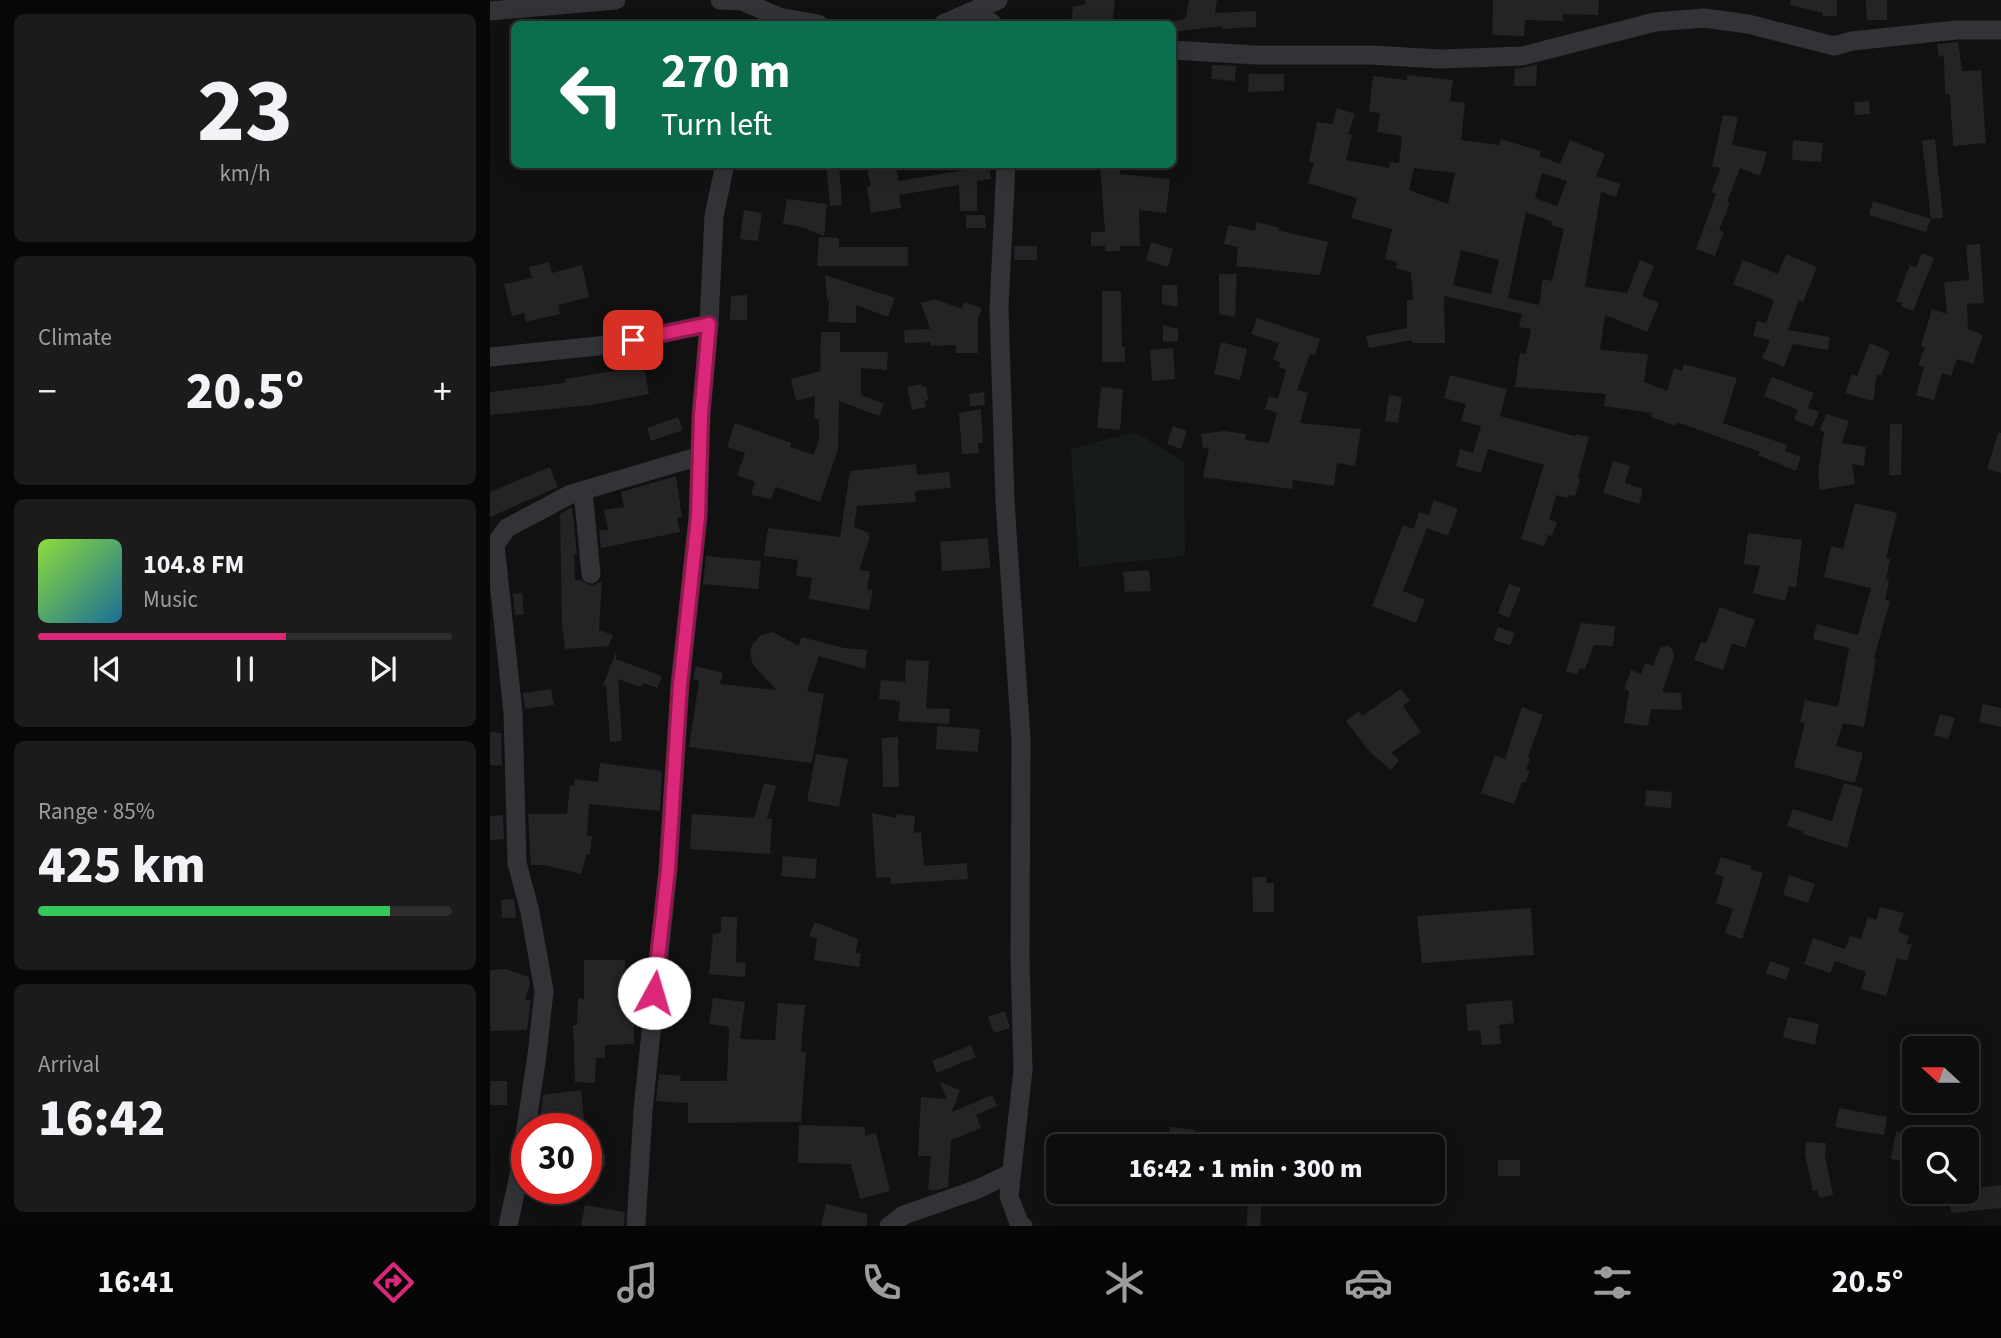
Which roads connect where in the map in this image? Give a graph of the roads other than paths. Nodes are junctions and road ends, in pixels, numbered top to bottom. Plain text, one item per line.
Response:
1 (616, 0) edge
2 (720, 0) edge
3 (998, 0) edge
4 (742, 1) edge
5 (976, 10) junction
6 (490, 11) edge
7 (801, 21) edge
8 (950, 21) edge
9 (989, 21) edge
10 (2001, 30) edge
11 (1176, 50) edge
12 (724, 168) edge
13 (1006, 168) edge
14 (709, 324) junction
15 (490, 357) edge
16 (700, 456) junction
17 (583, 491) junction
18 (591, 574) dead end
19 (1012, 1173) junction
20 (508, 1226) edge
21 (636, 1226) edge
22 (889, 1226) edge
23 (1023, 1226) edge

1 - 6 street
2 - 4 street
3 - 5 street
4 - 7 street
5 - 8 street
5 - 9 street
10 - 11 street
12 - 14 street
13 - 19 street
14 - 15 street
14 - 16 street
16 - 17 street
16 - 21 street
17 - 18 street
17 - 20 street
19 - 22 street
19 - 23 street

